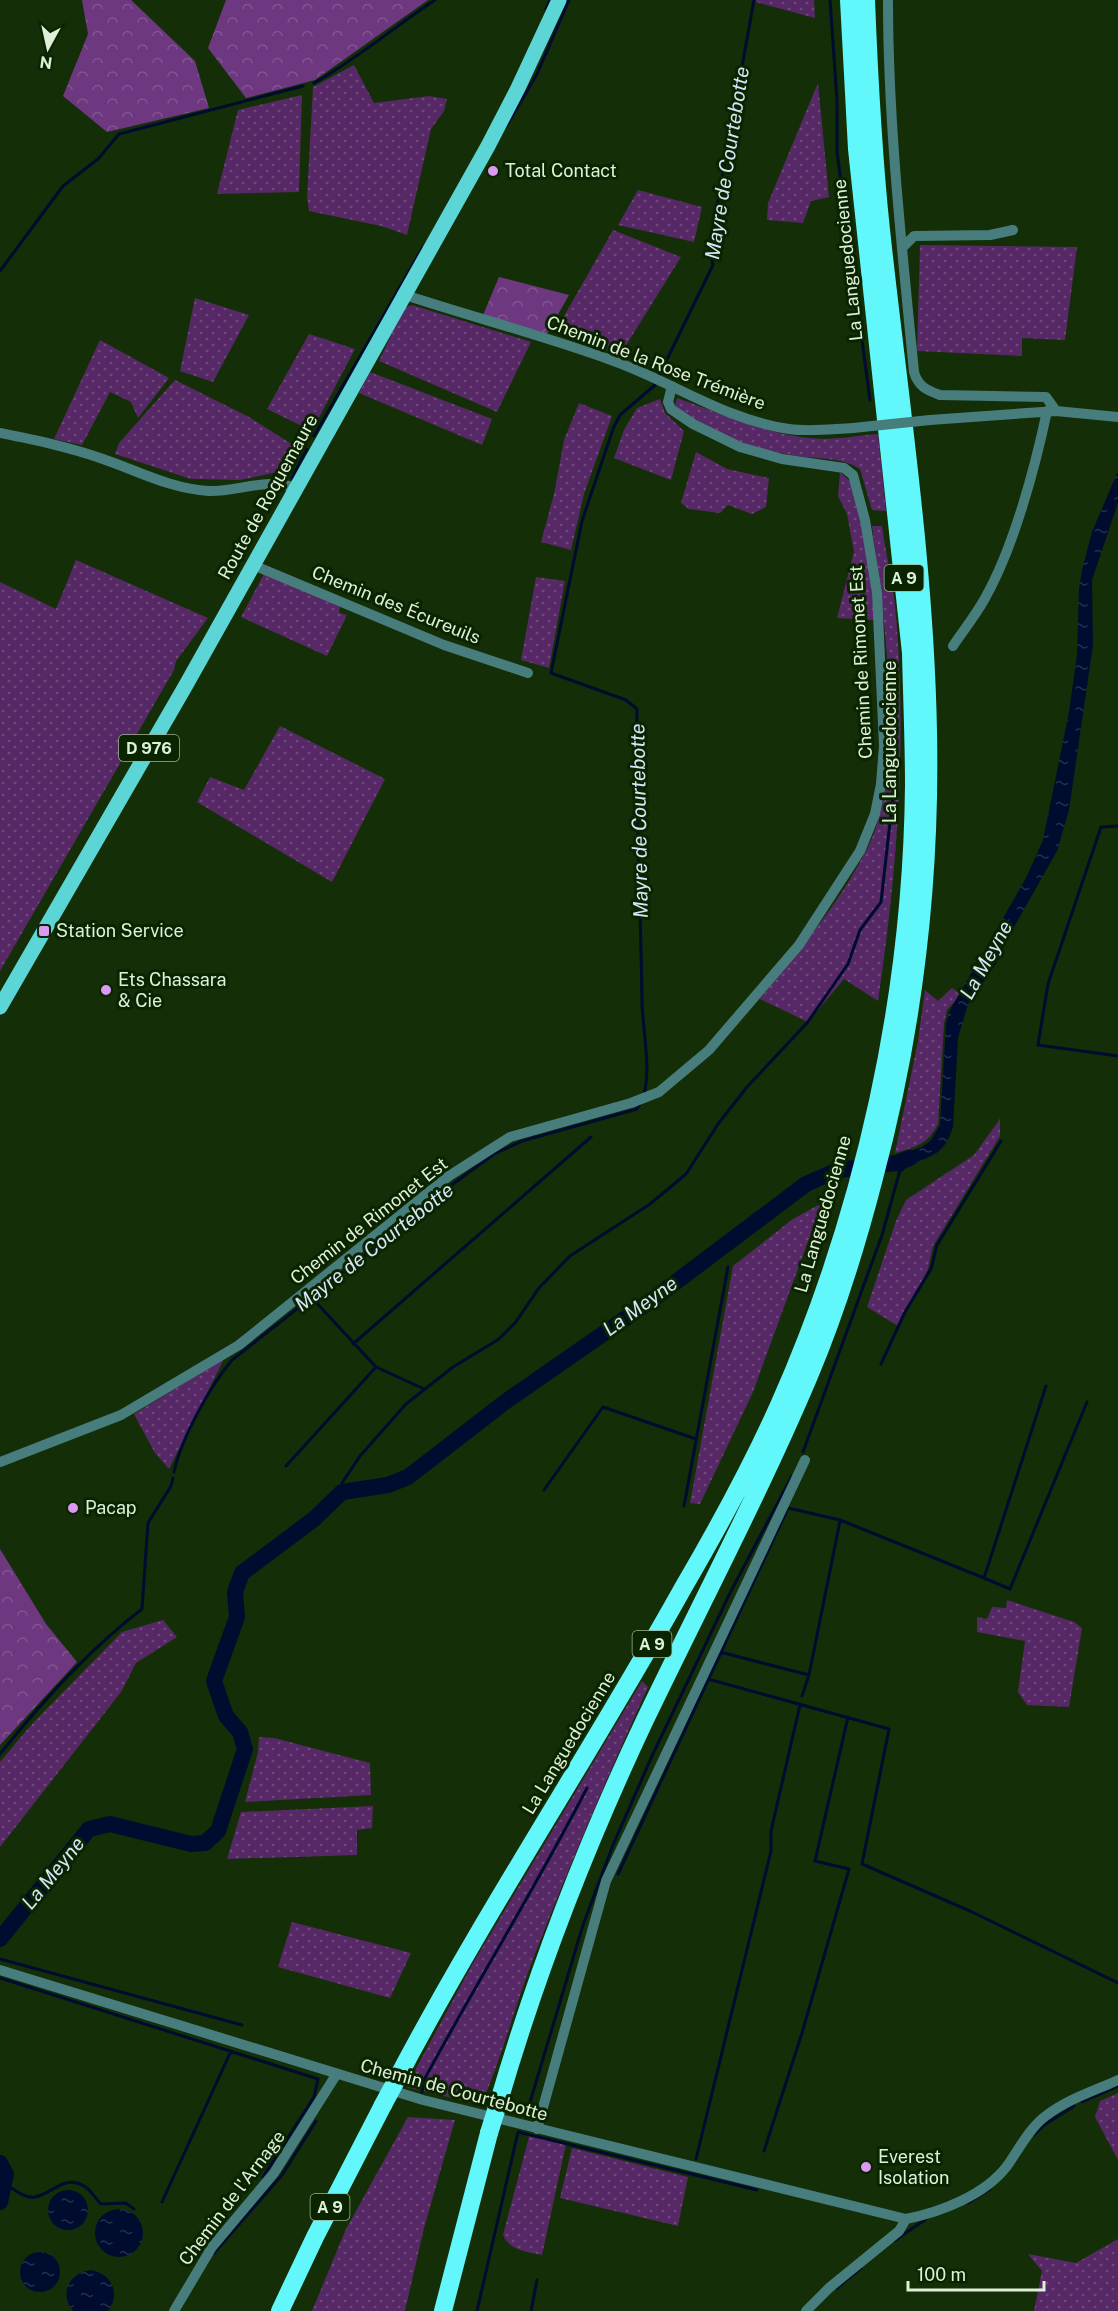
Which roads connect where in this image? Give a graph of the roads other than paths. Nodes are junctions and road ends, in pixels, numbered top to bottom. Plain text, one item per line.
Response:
1 (559, 0) edge
2 (849, 0) edge
3 (866, 0) edge
4 (888, 0) edge
5 (1013, 230) dead end
6 (902, 248) junction
7 (402, 294) junction
8 (668, 384) junction
9 (1052, 411) junction
10 (1118, 417) edge
11 (0, 433) edge
12 (295, 488) junction
13 (253, 565) junction
14 (953, 646) dead end
15 (528, 674) dead end
16 (0, 1007) edge
17 (872, 1153) junction
18 (864, 1185) junction
19 (806, 1460) dead end
20 (0, 1462) edge
21 (0, 1970) edge
22 (336, 2075) junction
23 (1118, 2080) edge
24 (537, 2129) junction
25 (906, 2219) junction
26 (297, 2274) junction
27 (174, 2311) edge
28 (280, 2311) edge
29 (285, 2311) edge
30 (443, 2311) edge
31 (806, 2311) edge

1 - 7 main road, Route de Roquemaure / D 976
2 - 17 highway, La Languedocienne / A 9
3 - 17 highway, La Languedocienne / A 9
4 - 6 street
5 - 6 street
6 - 9 street
7 - 8 street, Chemin de la Rose Trémière
7 - 12 main road, Route de Roquemaure / D 976
8 - 9 street, Chemin de la Rose Trémière, bridge
8 - 20 street, Chemin de Rimonet Est
9 - 10 street, Chemin de la Rose Trémière
9 - 14 street
11 - 12 street
12 - 13 main road, Route de Roquemaure / D 976
13 - 15 street, Chemin des Écureuils
13 - 16 main road, Route de Roquemaure / D 976
17 - 18 highway, La Languedocienne / A 9
18 - 26 highway, La Languedocienne / A 9, bridge
18 - 30 highway, La Languedocienne / A 9, bridge
19 - 24 street
21 - 22 street, Chemin de Courtebotte
22 - 24 street, Chemin de Courtebotte
22 - 27 street, Chemin de l'Arnage
23 - 25 street
24 - 25 street, Chemin de Courtebotte
25 - 31 street
26 - 28 highway, La Languedocienne / A 9
26 - 29 highway

